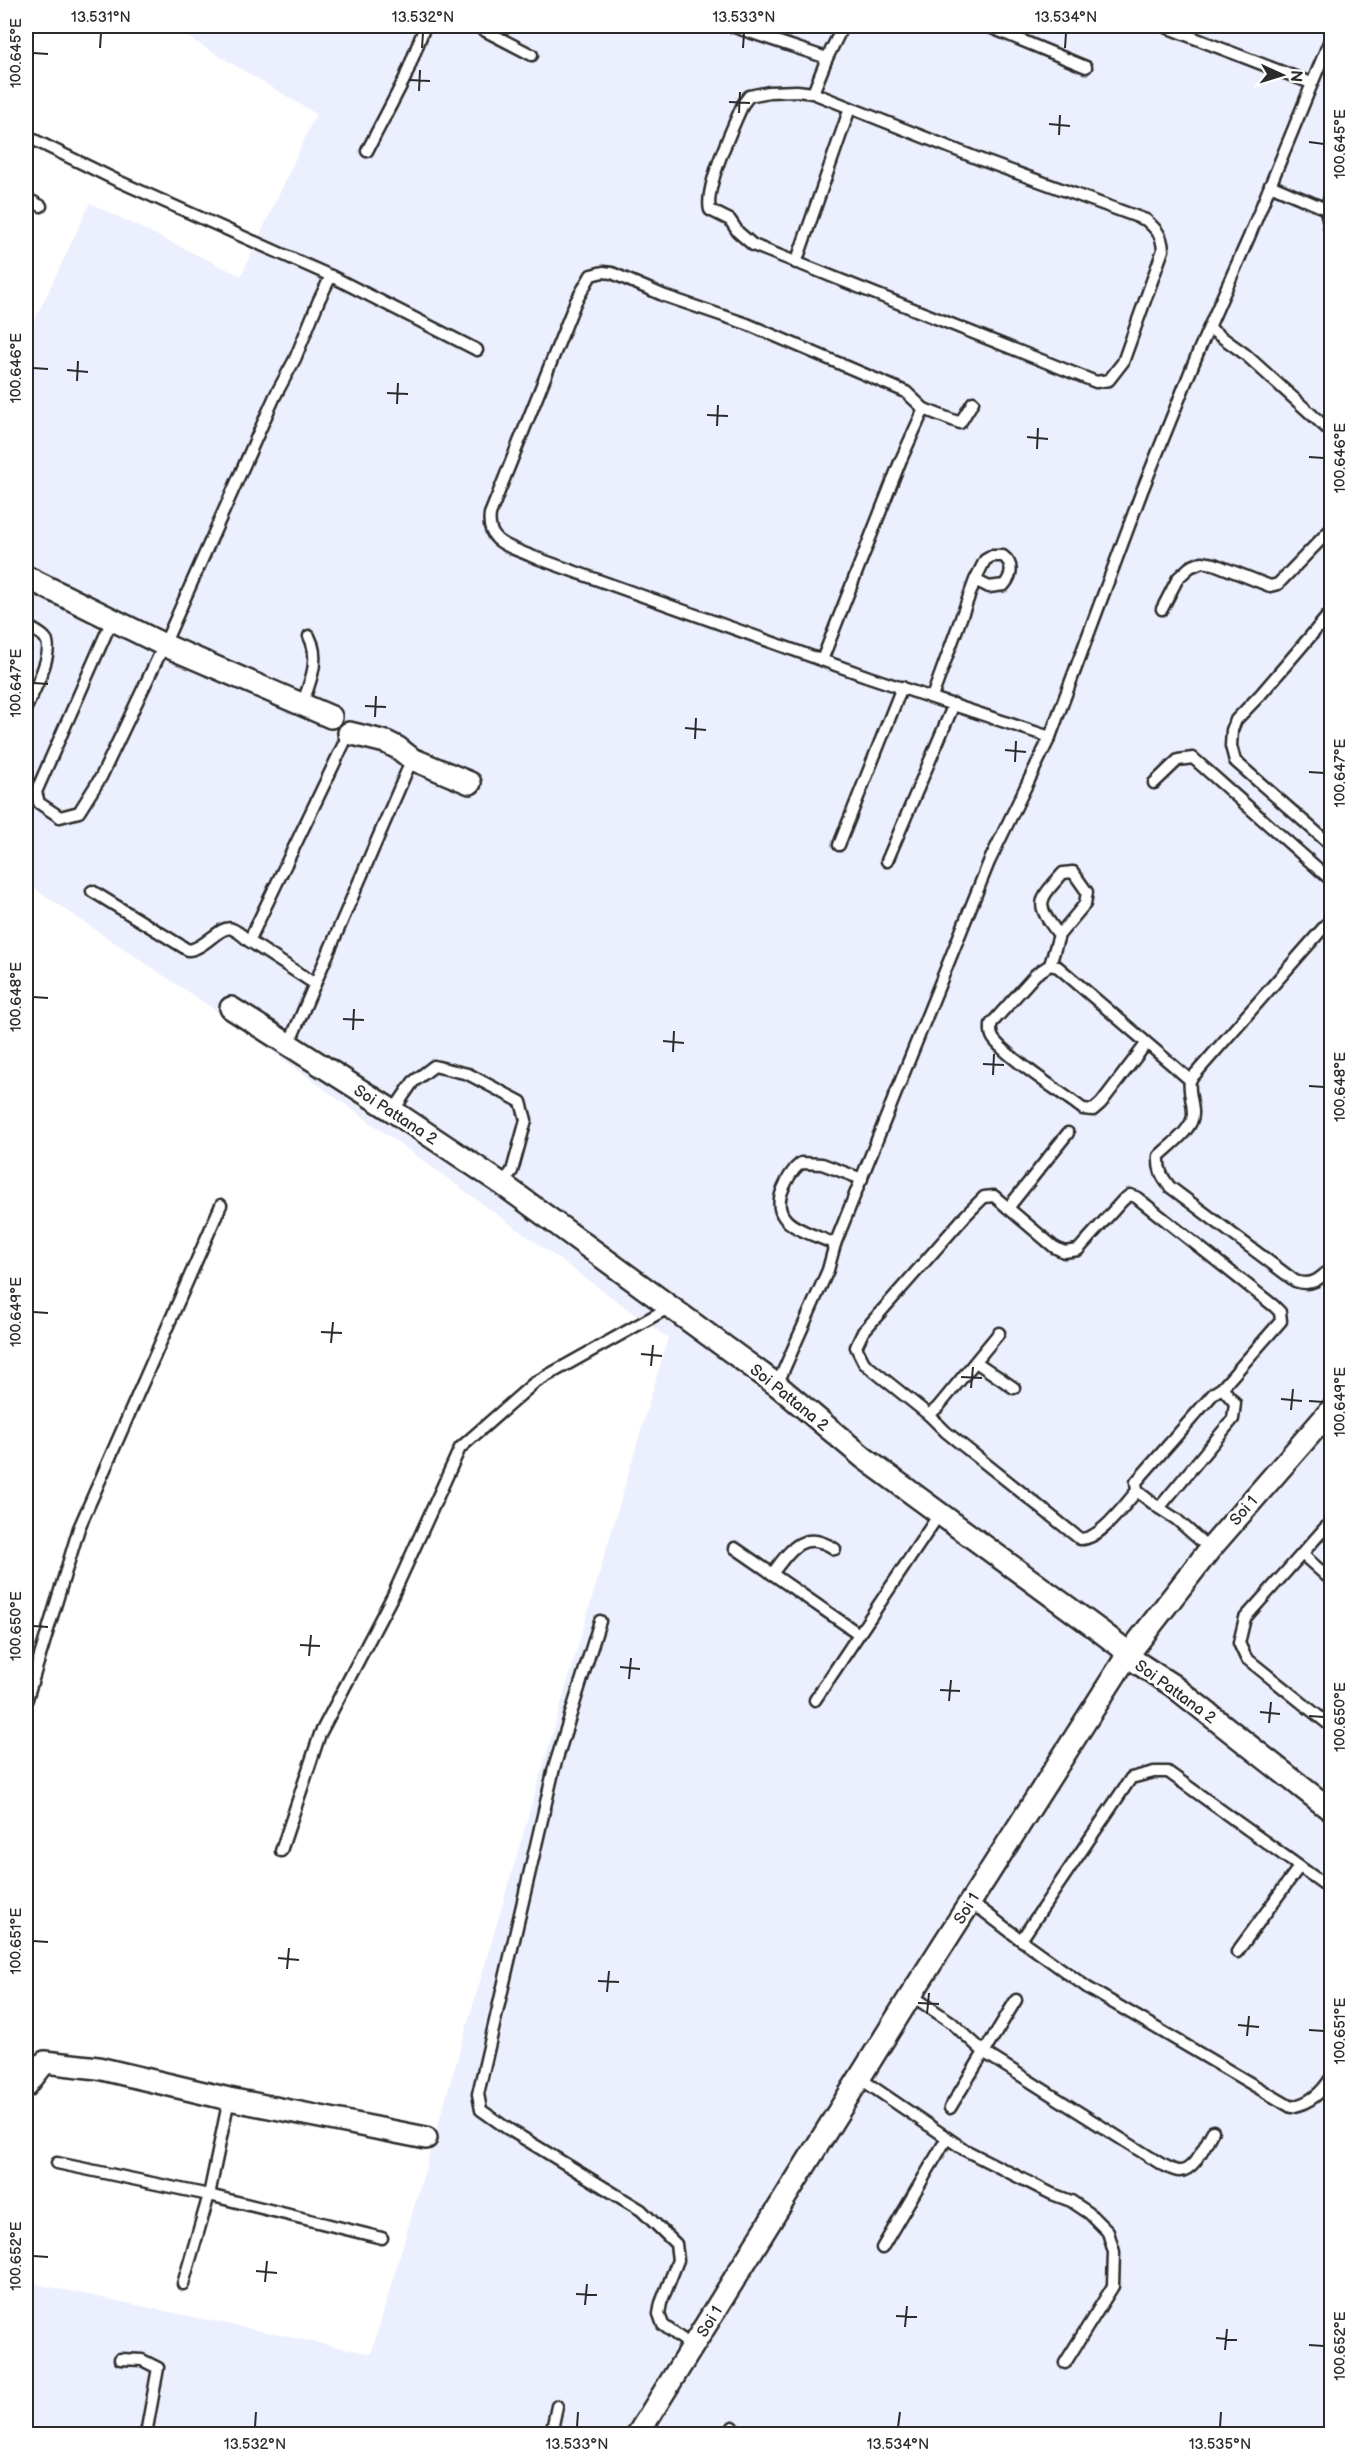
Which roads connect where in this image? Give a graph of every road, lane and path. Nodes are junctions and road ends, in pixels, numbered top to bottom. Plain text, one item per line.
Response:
1 (425, 26) edge
2 (476, 26) edge
3 (731, 26) edge
4 (843, 26) edge
5 (987, 26) edge
6 (1162, 26) edge
7 (1332, 34) edge
8 (532, 55) dead end
9 (827, 58) junction
10 (1086, 67) dead end
11 (1311, 83) junction
12 (813, 93) junction
13 (850, 108) junction
14 (26, 136) edge
15 (367, 151) dead end
16 (1270, 185) junction
17 (1332, 190) edge
18 (26, 198) edge
19 (41, 206) dead end
20 (1326, 209) junction
21 (1332, 241) edge
22 (796, 263) junction
23 (332, 276) junction
24 (1209, 328) junction
25 (477, 350) dead end
26 (973, 402) dead end
27 (924, 410) junction
28 (1332, 433) edge
29 (1332, 528) edge
30 (26, 577) edge
31 (975, 580) dead end
32 (1162, 609) dead end
33 (1332, 611) edge
34 (112, 620) junction
35 (26, 625) edge
36 (309, 636) dead end
37 (164, 645) junction
38 (822, 660) junction
39 (902, 687) junction
40 (932, 697) junction
41 (954, 704) junction
42 (302, 705) junction
43 (26, 708) edge
44 (330, 717) dead end
45 (349, 733) joint
46 (1050, 737) junction
47 (412, 759) junction
48 (470, 783) dead end
49 (1154, 783) dead end
50 (839, 845) dead end
51 (1332, 846) edge
52 (887, 861) dead end
53 (1332, 881) edge
54 (92, 891) dead end
55 (1332, 918) edge
56 (1059, 934) junction
57 (249, 941) junction
58 (1050, 965) junction
59 (315, 984) junction
60 (231, 1008) dead end
61 (292, 1039) junction
62 (1146, 1044) junction
63 (1190, 1080) junction
64 (393, 1111) junction
65 (1068, 1133) dead end
66 (862, 1179) junction
67 (502, 1184) junction
68 (221, 1205) dead end
69 (1008, 1208) junction
70 (835, 1245) junction
71 (1332, 1267) edge
72 (670, 1307) junction
73 (999, 1333) dead end
74 (976, 1362) junction
75 (777, 1385) junction
76 (1014, 1388) dead end
77 (1222, 1388) junction
78 (1332, 1409) edge
79 (929, 1415) junction
80 (1137, 1491) junction
81 (1159, 1508) junction
82 (940, 1513) junction
83 (1332, 1520) edge
84 (735, 1548) dead end
85 (835, 1549) dead end
86 (1210, 1549) junction
87 (1302, 1554) junction
88 (772, 1574) junction
89 (1332, 1581) edge
90 (600, 1621) dead end
91 (859, 1634) junction
92 (1127, 1656) junction
93 (814, 1700) dead end
94 (26, 1702) edge
95 (1332, 1727) edge
96 (1332, 1811) edge
97 (281, 1851) dead end
98 (1299, 1867) junction
99 (1332, 1890) edge
100 (968, 1905) junction
101 (1021, 1940) junction
102 (1237, 1952) dead end
103 (911, 1995) junction
104 (1016, 2000) dead end
105 (986, 2053) junction
106 (35, 2061) edge
107 (1332, 2076) edge
108 (861, 2079) junction
109 (26, 2086) edge
110 (230, 2098) junction
111 (950, 2108) dead end
112 (1213, 2131) dead end
113 (426, 2138) dead end
114 (947, 2138) junction
115 (57, 2163) dead end
116 (209, 2195) junction
117 (382, 2238) dead end
118 (882, 2248) dead end
119 (183, 2284) dead end
120 (693, 2347) junction
121 (120, 2359) dead end
122 (1065, 2363) dead end
123 (557, 2406) dead end
124 (146, 2434) edge
125 (551, 2434) edge
126 (638, 2434) edge

1 - 15 lane
2 - 8 lane
3 - 9 lane
4 - 9 lane
5 - 10 lane
6 - 11 lane
7 - 11 lane
9 - 12 lane
11 - 16 lane
12 - 13 lane
12 - 22 lane
13 - 22 lane
13 - 22 lane
14 - 23 lane
16 - 20 lane
16 - 24 lane
17 - 20 lane
18 - 19 lane
20 - 21 lane
23 - 25 lane
23 - 37 lane
24 - 28 lane
24 - 46 lane
26 - 27 lane
27 - 38 lane
27 - 38 lane
29 - 32 lane
30 - 34 street
31 - 40 lane
33 - 51 lane
34 - 37 street
34 - 37 lane
35 - 43 lane
36 - 42 lane
37 - 42 street
38 - 39 lane
39 - 40 lane
39 - 50 lane
40 - 41 lane
41 - 46 lane
41 - 52 lane
42 - 44 street
45 - 47 street
45 - 57 lane
46 - 66 lane
47 - 48 street
47 - 59 lane
49 - 53 lane
54 - 57 lane
55 - 63 lane
56 - 56 lane
56 - 58 lane
57 - 59 lane
58 - 62 lane
58 - 62 lane
59 - 61 lane
60 - 61 street, Soi Pattana 2
61 - 64 street, Soi Pattana 2
62 - 63 lane
63 - 71 lane
64 - 67 street, Soi Pattana 2
64 - 67 lane
65 - 69 lane
66 - 70 lane
66 - 70 lane
67 - 72 street, Soi Pattana 2
68 - 94 lane
69 - 77 lane
69 - 79 lane
70 - 75 lane
72 - 75 street, Soi Pattana 2
72 - 97 lane
73 - 74 lane
74 - 76 lane
74 - 79 lane
75 - 82 street, Soi Pattana 2
77 - 80 lane
77 - 81 lane
78 - 86 street, Soi 1
79 - 80 lane
80 - 81 lane
81 - 86 lane
82 - 91 lane
82 - 92 street, Soi Pattana 2
83 - 87 lane
84 - 88 lane
85 - 88 lane
86 - 92 street, Soi 1
87 - 89 lane
87 - 95 lane
88 - 91 lane
90 - 120 lane
91 - 93 lane
92 - 96 street, Soi Pattana 2
92 - 100 street, Soi 1
98 - 99 lane
98 - 101 lane
98 - 102 lane
100 - 101 lane
100 - 103 street, Soi 1
101 - 107 lane
103 - 105 lane
103 - 108 street, Soi 1
104 - 105 lane
105 - 111 lane
105 - 112 lane
106 - 109 street
106 - 110 street
108 - 114 lane
108 - 120 street, Soi 1
110 - 113 street
110 - 116 lane
114 - 118 lane
114 - 122 lane
115 - 116 lane
116 - 117 lane
116 - 119 lane
120 - 126 street, Soi 1
121 - 124 lane
123 - 125 lane

